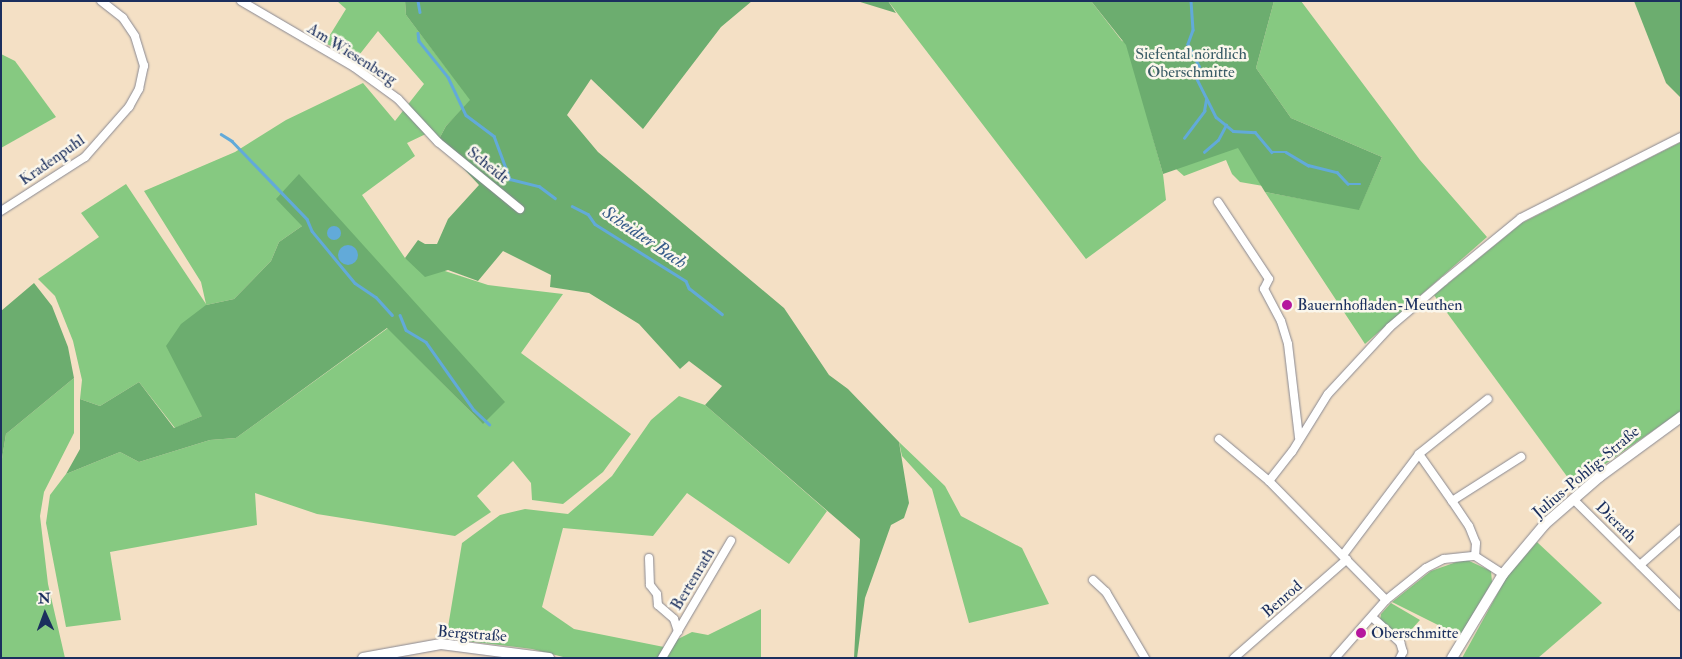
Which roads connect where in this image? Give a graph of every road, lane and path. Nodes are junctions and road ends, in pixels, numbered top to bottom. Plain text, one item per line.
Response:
1 (101, 1) edge
2 (241, 1) edge
3 (1681, 137) edge
4 (438, 142) joint
5 (1218, 202) dead end
6 (520, 209) dead end
7 (1, 211) edge
8 (1488, 399) dead end
9 (1681, 417) edge
10 (1299, 437) junction
11 (1219, 440) dead end
12 (1419, 454) junction
13 (1521, 458) dead end
14 (1269, 481) junction
15 (1573, 499) junction
16 (1452, 501) junction
17 (1681, 529) edge
18 (731, 541) dead end
19 (1475, 556) junction
20 (1345, 557) junction
21 (649, 558) dead end
22 (1640, 565) junction
23 (1503, 574) junction
24 (1093, 580) dead end
25 (1386, 600) junction
26 (1681, 606) edge
27 (1372, 618) junction
28 (678, 631) junction
29 (363, 658) edge
30 (549, 658) edge
31 (662, 658) edge
32 (1145, 658) edge
33 (1234, 658) edge
34 (1335, 658) edge
35 (1400, 658) edge
36 (1452, 658) edge

1 - 7 street, Kradenpuhl
2 - 4 street, Am Wiesenberg
3 - 10 street
4 - 6 street, Scheidt
5 - 10 street
8 - 12 street
9 - 15 street, Julius-Pohlig-Straße
10 - 14 street
11 - 14 street
12 - 16 street
12 - 20 street
13 - 16 street
14 - 20 street
15 - 22 street, Dierath
15 - 23 street, Julius-Pohlig-Straße
16 - 19 street
17 - 22 street, Dierath
18 - 28 street, Bertenrath
19 - 23 street
19 - 25 street
20 - 25 street
20 - 33 street, Benrod
21 - 28 street, Bertenrath
22 - 26 street, Dierath
23 - 36 street, Julius-Pohlig-Straße
24 - 32 street
25 - 27 street
27 - 34 street
27 - 35 street
28 - 31 street, Bertenrath
29 - 30 street, Bergstraße

